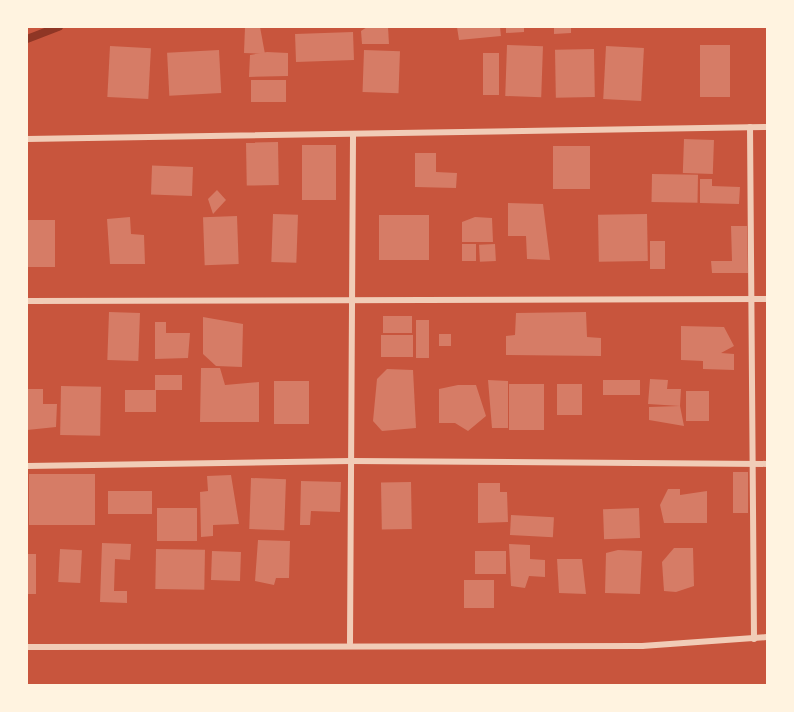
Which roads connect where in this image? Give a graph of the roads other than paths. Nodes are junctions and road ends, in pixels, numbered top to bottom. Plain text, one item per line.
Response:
1 (750, 128) junction
2 (767, 128) edge
3 (353, 134) junction
4 (27, 138) edge
5 (352, 299) junction
6 (767, 299) edge
7 (751, 300) junction
8 (27, 301) edge
9 (351, 461) junction
10 (767, 464) edge
11 (750, 465) junction
12 (27, 466) edge
13 (767, 637) edge
14 (754, 639) junction
15 (350, 643) junction
16 (27, 647) edge

1 - 2 street
1 - 3 street
1 - 7 street
3 - 4 street
3 - 5 street
5 - 7 street
5 - 8 street
5 - 9 street
6 - 7 street
7 - 11 street
9 - 11 street
9 - 12 street
9 - 15 street
10 - 11 street
11 - 14 street
13 - 14 street
14 - 15 street
15 - 16 street

